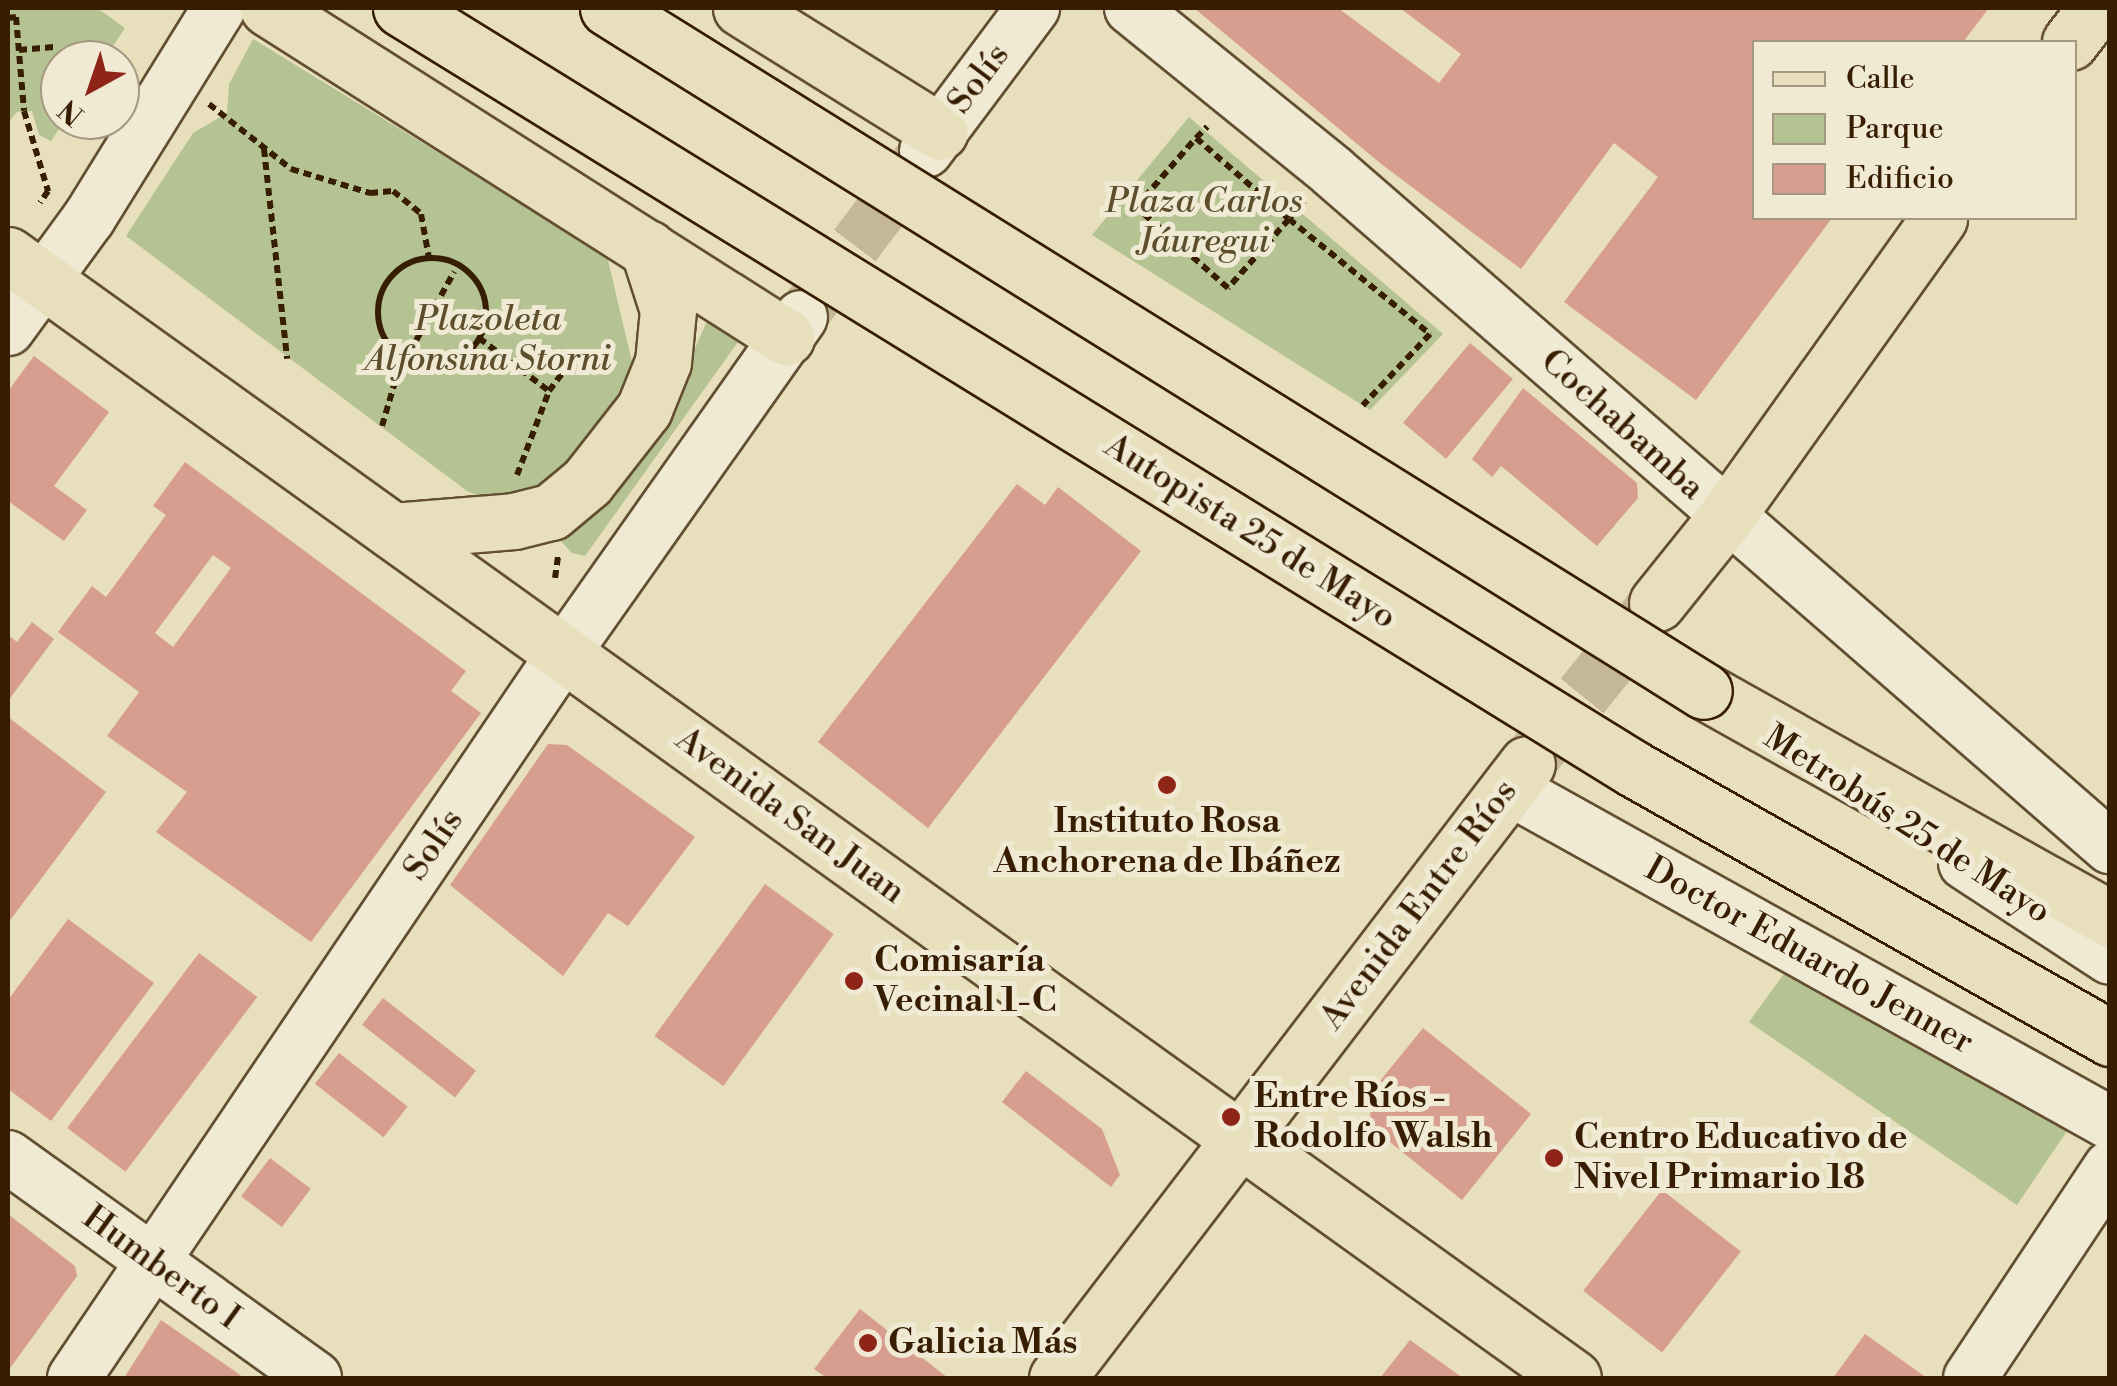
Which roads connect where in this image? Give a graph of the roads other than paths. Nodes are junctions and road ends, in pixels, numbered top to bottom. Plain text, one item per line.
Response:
1 (219, 8) edge
2 (268, 8) edge
3 (401, 8) edge
4 (608, 8) edge
5 (740, 8) edge
6 (1033, 8) edge
7 (1131, 8) edge
8 (2096, 8) edge
9 (2072, 40) edge
10 (933, 142) joint
11 (1939, 220) edge
12 (648, 248) junction
13 (26, 252) edge
14 (794, 327) joint
15 (8, 329) edge
16 (1726, 517) junction
17 (393, 531) junction
18 (1657, 603) tunnel mouth
19 (564, 653) junction
20 (1704, 691) junction
21 (1518, 776) joint
22 (2110, 847) edge
23 (2110, 920) edge
24 (2110, 958) edge
25 (2110, 1038) edge
26 (2110, 1124) edge
27 (1241, 1142) junction
28 (8, 1158) edge
29 (2110, 1167) edge
30 (153, 1262) junction
31 (74, 1378) edge
32 (314, 1378) edge
33 (1057, 1378) edge
34 (1572, 1378) edge
35 (1970, 1378) edge

1 - 13 street
2 - 12 main road
3 - 25 main road, Autopista 25 de Mayo, bridge
4 - 20 main road, bridge
5 - 10 main road
6 - 10 street, Solís
7 - 16 street, Cochabamba
8 - 9 main road
11 - 16 main road
12 - 14 main road
12 - 17 main road
13 - 15 street
13 - 17 main road, Avenida San Juan
14 - 19 street, Solís
16 - 18 main road
16 - 22 street, Cochabamba
17 - 19 main road, Avenida San Juan
19 - 27 main road, Avenida San Juan
19 - 30 street, Solís
20 - 23 main road
20 - 24 street, Metrobús 25 de Mayo
21 - 26 street, Doctor Eduardo Jenner
21 - 27 main road, Avenida Entre Ríos
27 - 33 main road, Avenida Entre Ríos
27 - 34 main road, Avenida San Juan
28 - 30 street, Humberto I
29 - 35 street
30 - 31 street, Solís
30 - 32 street, Humberto I

